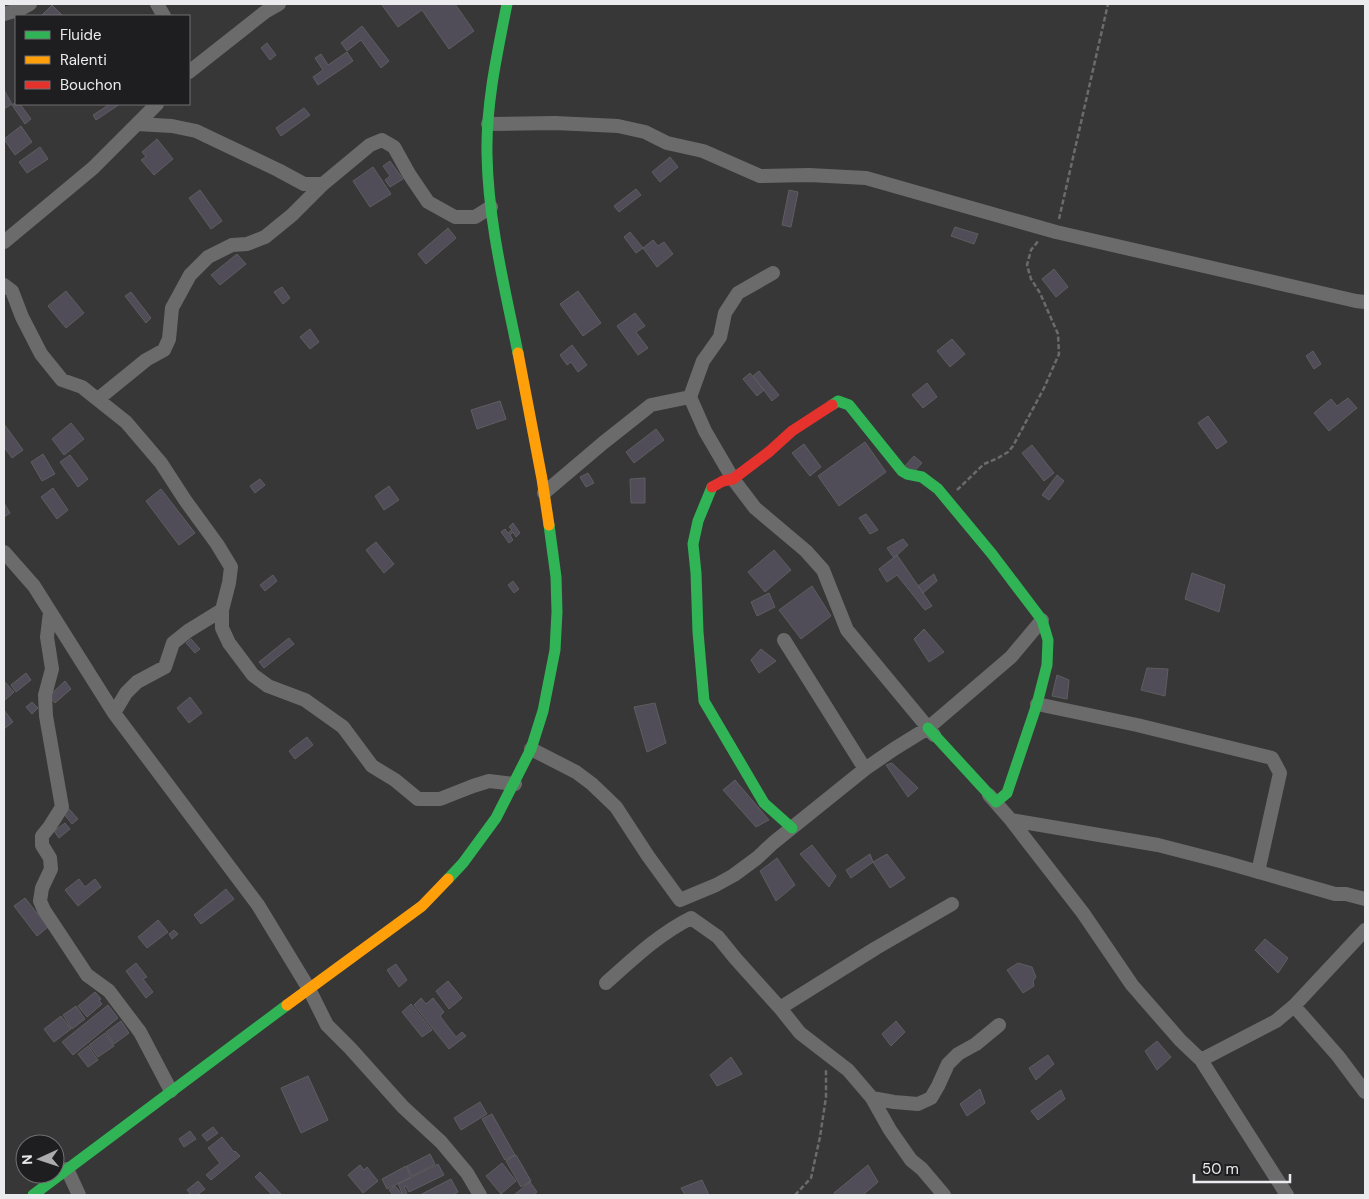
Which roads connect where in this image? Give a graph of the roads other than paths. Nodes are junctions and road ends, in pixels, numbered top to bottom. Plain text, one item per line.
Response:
1 (30, 4) edge
2 (156, 4) edge
3 (279, 4) edge
4 (507, 4) edge
5 (4, 14) edge
6 (163, 15) edge
7 (190, 71) edge
8 (156, 105) edge
9 (137, 124) junction
10 (488, 124) junction
11 (323, 184) junction
12 (491, 207) junction
13 (4, 242) edge
14 (774, 273) dead end
15 (4, 285) edge
16 (1365, 302) edge
17 (690, 397) junction
18 (98, 399) junction
19 (733, 479) junction
20 (544, 493) junction
21 (4, 552) edge
22 (222, 610) junction
23 (50, 612) junction
24 (1042, 620) junction
25 (784, 640) dead end
26 (1037, 704) junction
27 (114, 712) junction
28 (928, 728) junction
29 (531, 749) junction
30 (865, 769) junction
31 (514, 784) junction
32 (1011, 820) junction
33 (792, 828) junction
34 (1258, 872) junction
35 (1365, 899) edge
36 (680, 900) junction
37 (952, 904) dead end
38 (691, 918) junction
39 (1365, 930) edge
40 (606, 983) dead end
41 (308, 989) junction
42 (1294, 1006) junction
43 (780, 1008) junction
44 (999, 1025) dead end
45 (1201, 1060) junction
46 (171, 1091) junction
47 (1365, 1092) edge
48 (872, 1098) junction
49 (67, 1169) junction
50 (33, 1195) edge
51 (79, 1195) edge
52 (480, 1195) edge
53 (944, 1195) edge
54 (1287, 1195) edge

1 - 5 street
2 - 6 street
3 - 7 street
4 - 10 main road
8 - 9 street
9 - 11 street
9 - 13 street
10 - 12 main road
10 - 16 street
11 - 12 street
11 - 18 street
12 - 20 main road
14 - 17 street
15 - 18 street
17 - 19 street
17 - 20 street
18 - 22 street
19 - 24 main road
19 - 28 street
19 - 33 main road
20 - 29 main road
21 - 23 street
22 - 27 street
22 - 31 street
23 - 27 street
23 - 46 street
24 - 26 main road
24 - 28 street
25 - 30 street
26 - 28 main road
26 - 34 street
27 - 41 street
28 - 30 street
28 - 32 street
29 - 31 main road
29 - 36 street
30 - 33 street
31 - 41 main road
32 - 34 street
32 - 45 street
33 - 36 street
34 - 35 street
36 - 38 street
37 - 43 street
38 - 40 street
38 - 43 street
39 - 42 street
41 - 46 main road
41 - 52 street
42 - 45 street
42 - 47 street
43 - 48 street
44 - 48 street
45 - 54 street
46 - 49 main road
48 - 53 street
49 - 50 main road
49 - 51 street

